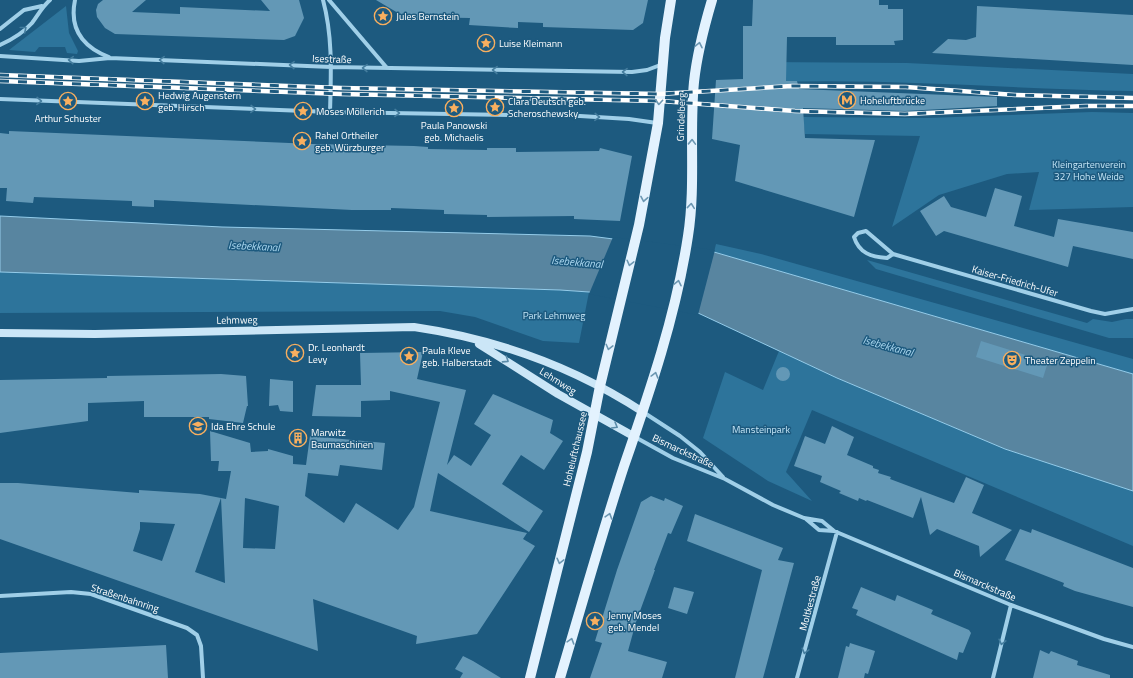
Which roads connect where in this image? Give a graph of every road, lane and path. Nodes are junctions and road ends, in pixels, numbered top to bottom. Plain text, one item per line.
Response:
1 (50, 0) edge
2 (75, 0) edge
3 (323, 0) edge
4 (329, 0) edge
5 (671, 0) edge
6 (712, 0) edge
7 (42, 6) junction
8 (0, 29) edge
9 (0, 45) edge
10 (0, 56) edge
11 (110, 58) junction
12 (663, 64) junction
13 (331, 67) junction
14 (387, 68) junction
15 (0, 99) edge
16 (330, 112) junction
17 (658, 123) junction
18 (893, 254) junction
19 (1133, 309) edge
20 (0, 333) edge
21 (472, 340) junction
22 (600, 386) junction
23 (644, 412) junction
24 (595, 414) junction
25 (635, 437) junction
26 (725, 479) junction
27 (804, 518) junction
28 (835, 531) junction
29 (0, 596) edge
30 (1011, 605) junction
31 (1133, 647) edge
32 (203, 678) edge
33 (530, 678) edge
34 (560, 678) edge
35 (797, 678) edge
36 (993, 678) edge

1 - 7 street
2 - 11 street
3 - 13 street
4 - 14 street
5 - 12 main road
23 -> 6 main road, Grindelberg
7 - 8 street
9 -> 7 street
11 -> 10 street, Isestraße
13 -> 11 street, Isestraße
12 -> 14 street, Isestraße
12 -> 17 main road
14 -> 13 street, Isestraße
13 - 16 street
15 -> 16 street
16 -> 17 street
17 -> 22 main road, Hoheluftchaussee
18 - 18 street, Kaiser-Friedrich-Ufer
18 - 19 street, Kaiser-Friedrich-Ufer
20 - 21 street, Lehmweg
21 - 22 street, Lehmweg
21 -> 24 street, Lehmweg
22 - 23 street, Lehmweg
22 - 24 main road, Hoheluftchaussee
23 - 25 main road
23 - 26 street, Bismarckstraße
24 -> 25 street, Lehmweg
24 -> 33 main road, Hoheluftchaussee
25 - 26 street, Bismarckstraße
34 -> 25 main road
26 - 27 street, Bismarckstraße
27 - 28 street, Bismarckstraße
27 - 28 street, Bismarckstraße
28 - 30 street, Bismarckstraße
28 -> 35 street, Moltkestraße
29 - 32 street, Straßenbahnring
30 - 31 street, Bismarckstraße
30 -> 36 street

